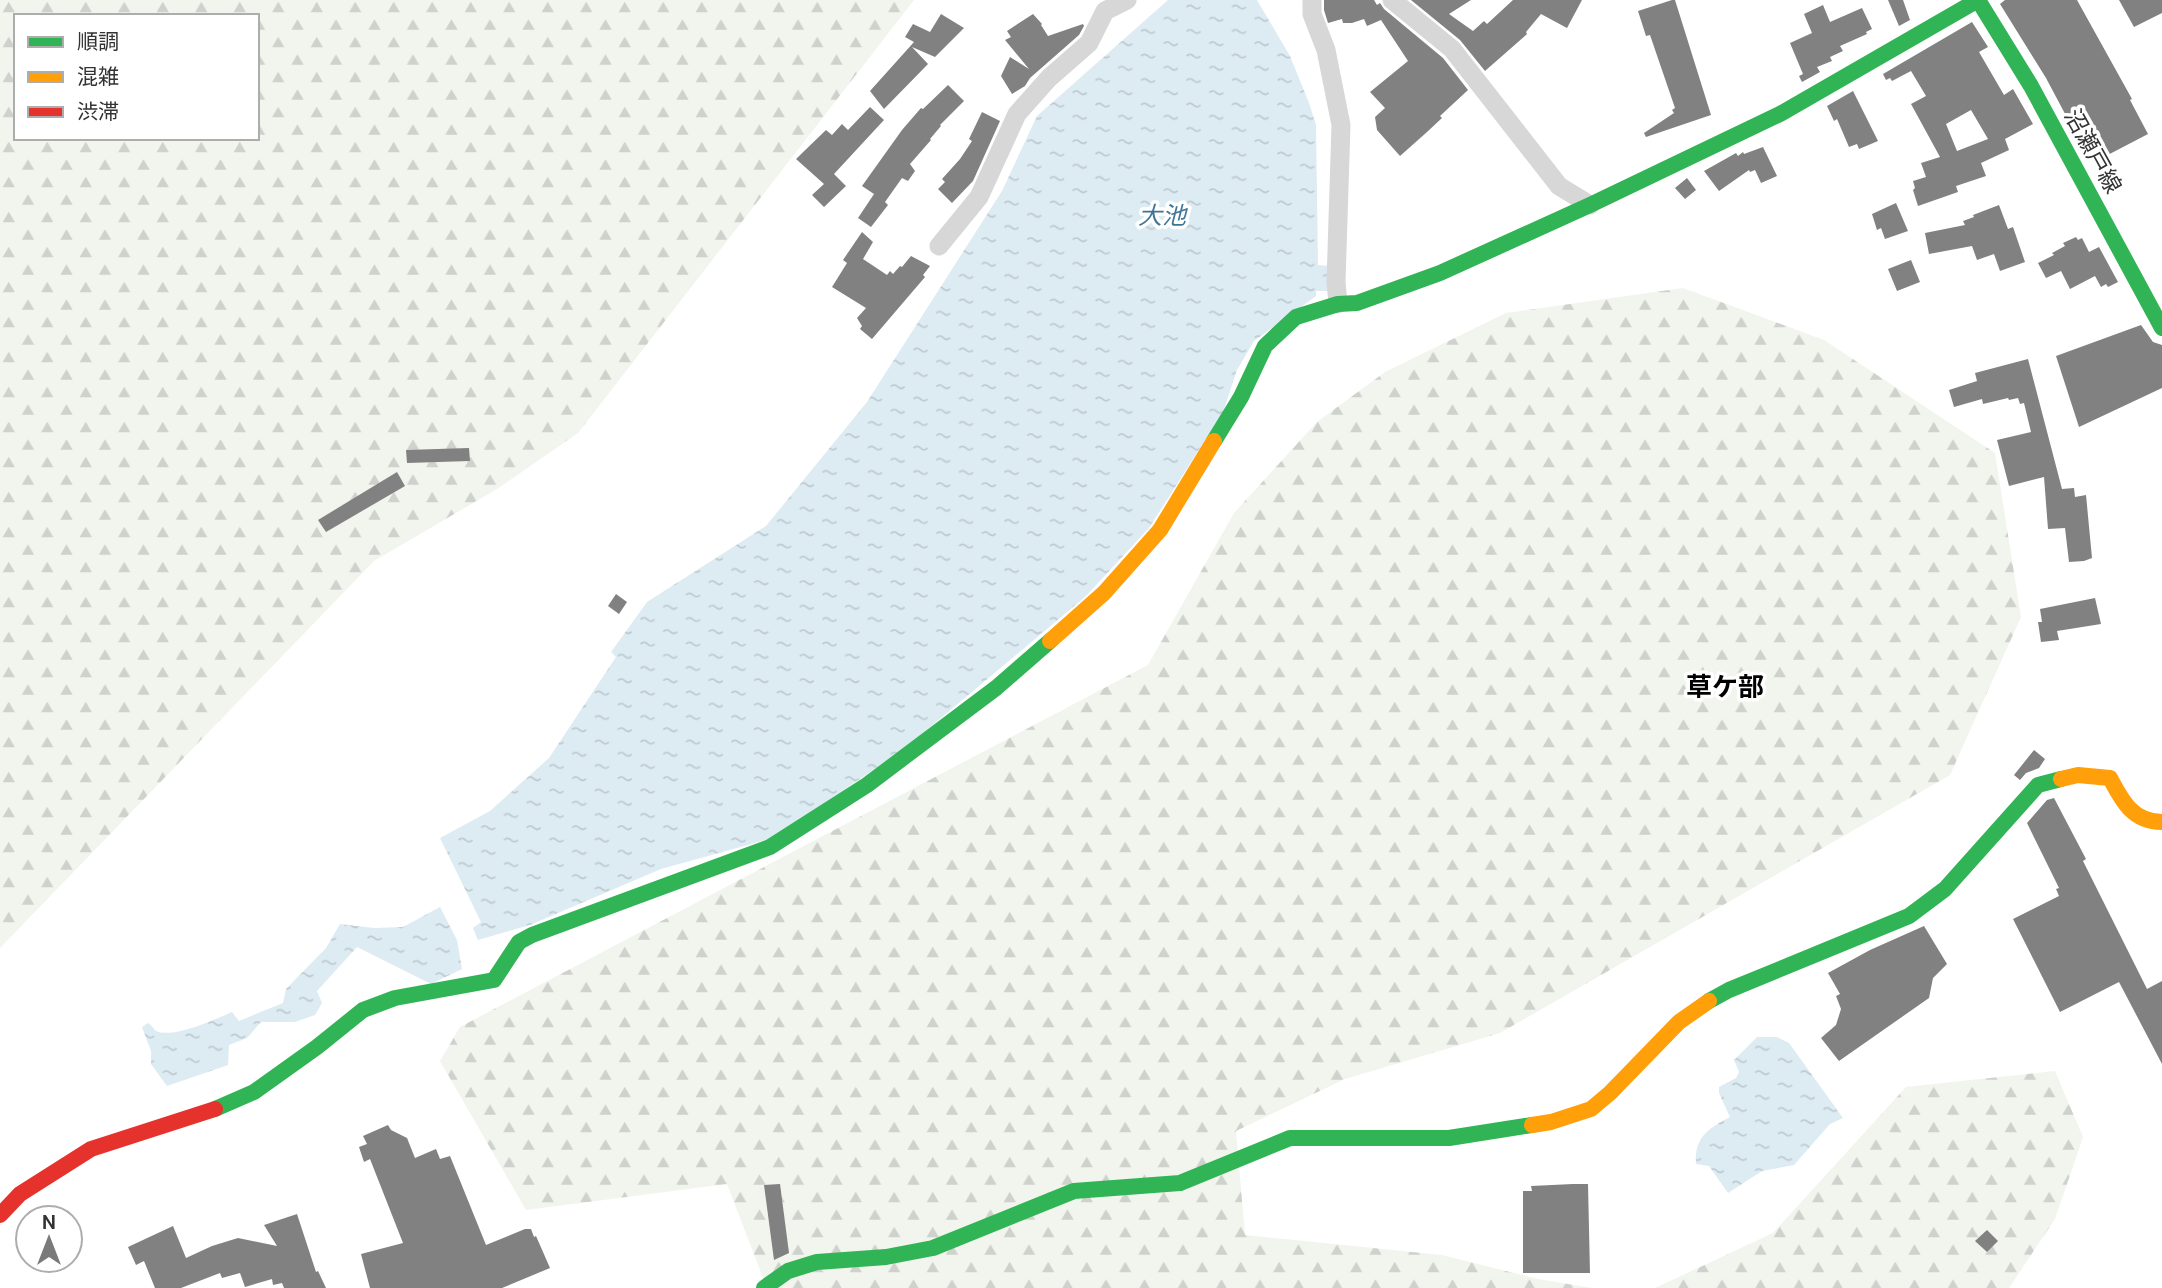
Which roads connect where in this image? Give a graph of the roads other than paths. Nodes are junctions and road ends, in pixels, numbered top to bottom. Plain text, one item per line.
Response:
1 (1127, 0) edge
2 (1312, 0) edge
3 (1392, 0) edge
4 (1978, 0) edge
5 (1590, 205) junction
6 (939, 246) dead end
7 (1338, 304) junction
8 (2162, 328) edge
9 (2162, 822) edge
10 (0, 1214) edge
11 (764, 1288) edge

1 - 6 street
2 - 7 street
3 - 5 street
4 - 5 street
4 - 8 street, 沼瀬戸線
5 - 7 street
7 - 10 street
9 - 11 street

